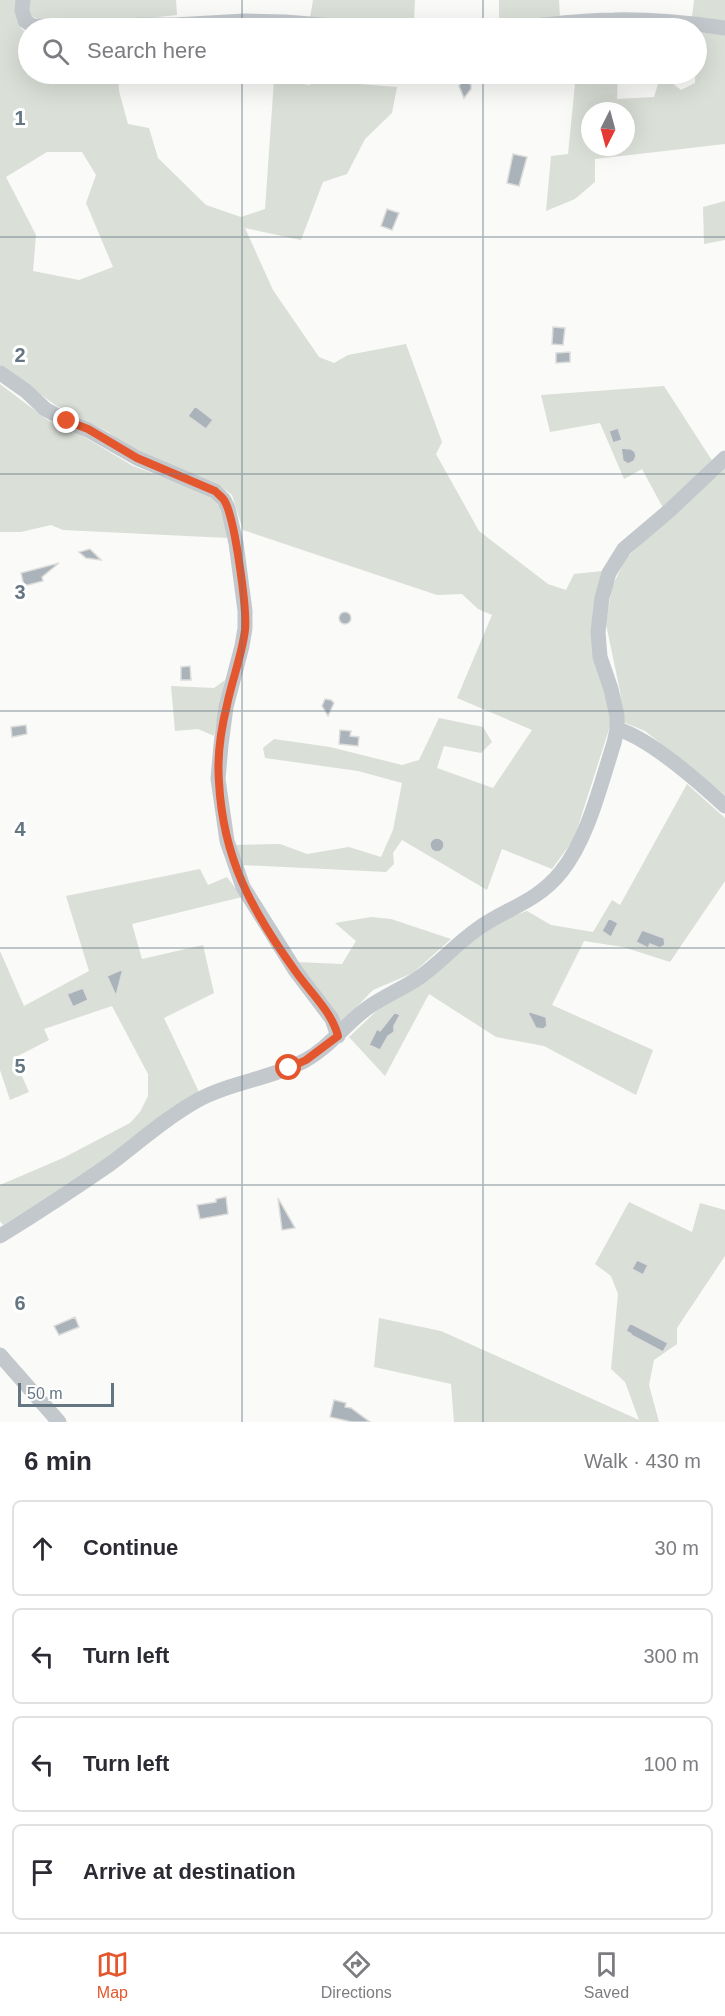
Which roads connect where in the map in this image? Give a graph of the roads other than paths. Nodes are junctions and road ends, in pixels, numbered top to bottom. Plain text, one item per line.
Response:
1 (23, 0) edge
2 (24, 18) edge
3 (707, 26) edge
4 (725, 28) edge
5 (0, 374) edge
6 (725, 458) edge
7 (617, 729) junction
8 (725, 806) edge
9 (338, 1036) junction
10 (0, 1236) edge
11 (0, 1355) edge
12 (59, 1422) edge

1 - 2 street
3 - 4 street
5 - 9 street
6 - 7 street
7 - 8 street
7 - 9 street
9 - 10 street
11 - 12 street

